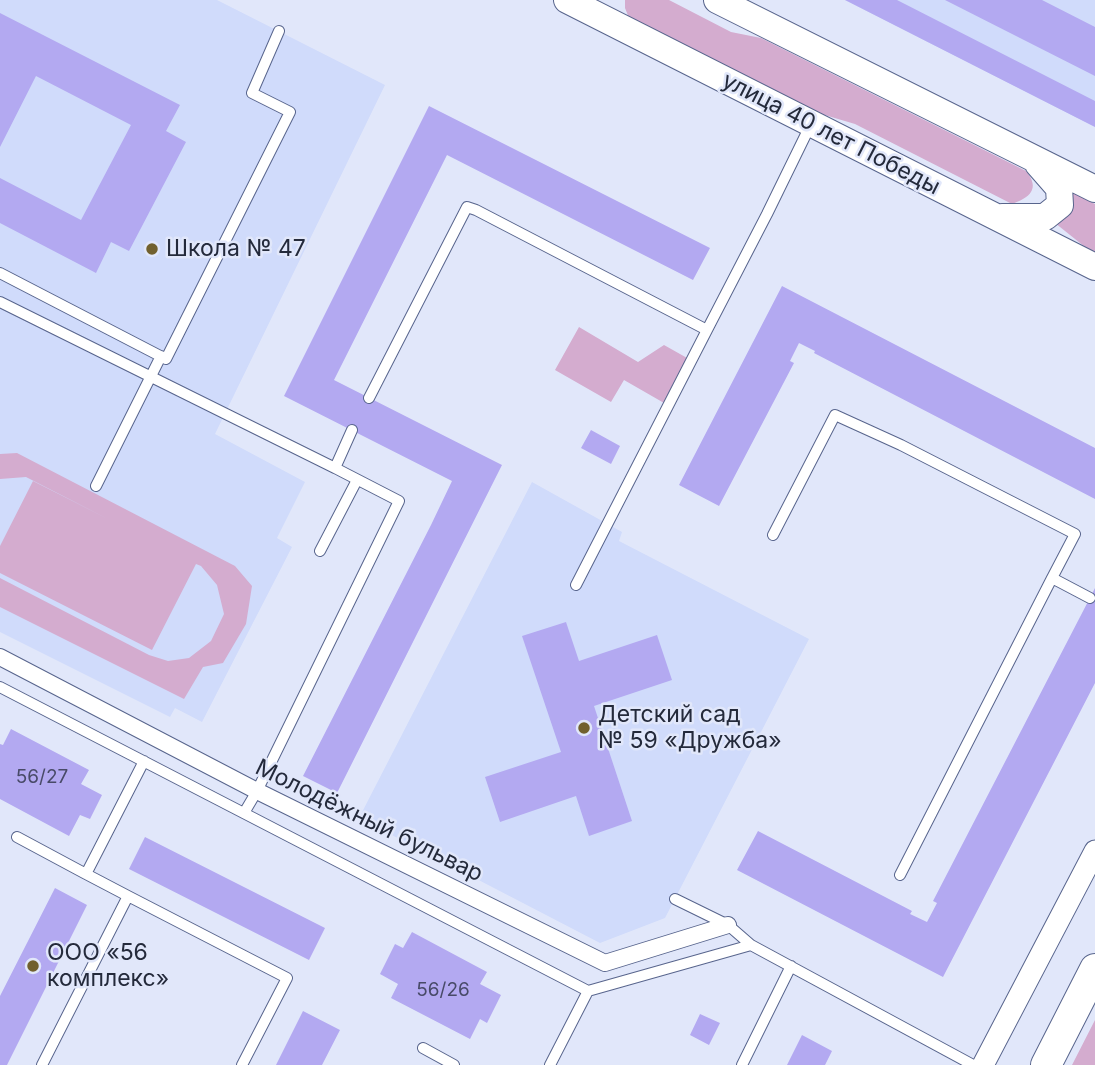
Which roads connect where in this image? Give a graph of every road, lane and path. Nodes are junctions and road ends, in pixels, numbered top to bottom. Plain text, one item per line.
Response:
1 (567, 0) edge
2 (609, 0) edge
3 (717, 0) edge
4 (623, 29) junction
5 (279, 31) dead end
6 (811, 124) junction
7 (1029, 155) junction
8 (1095, 189) edge
9 (993, 217) junction
10 (1095, 267) edge
11 (0, 273) edge
12 (0, 302) edge
13 (109, 329) junction
14 (707, 330) junction
15 (97, 350) junction
16 (161, 356) junction
17 (151, 376) junction
18 (369, 398) dead end
19 (352, 430) dead end
20 (335, 468) junction
21 (357, 480) junction
22 (96, 486) dead end
23 (773, 535) dead end
24 (320, 551) dead end
25 (1052, 578) junction
26 (576, 585) dead end
27 (1090, 598) dead end
28 (0, 657) edge
29 (0, 687) edge
30 (144, 761) junction
31 (257, 791) junction
32 (244, 813) junction
33 (17, 837) dead end
34 (1095, 851) edge
35 (86, 874) junction
36 (900, 875) dead end
37 (128, 896) junction
38 (675, 899) dead end
39 (728, 925) junction
40 (751, 946) junction
41 (791, 966) junction
42 (1095, 969) edge
43 (588, 990) junction
44 (423, 1048) dead end
45 (42, 1065) edge
46 (242, 1065) edge
47 (454, 1065) edge
48 (550, 1065) edge
49 (742, 1065) edge
50 (973, 1065) edge
51 (983, 1065) edge
52 (1046, 1065) edge

1 - 4 street, улица 40 лет Победы
2 - 4 street
3 - 7 street
4 - 6 street, улица 40 лет Победы
5 - 16 lane
6 - 9 street, улица 40 лет Победы
6 - 14 lane
7 - 8 street
7 - 9 street
9 - 10 street, улица 40 лет Победы
11 - 13 lane
12 - 15 lane
13 - 15 lane
13 - 16 lane
14 - 18 lane
14 - 26 lane
15 - 17 lane
16 - 17 lane
17 - 20 lane
17 - 22 lane
19 - 20 lane
20 - 21 lane
21 - 24 lane
21 - 31 lane
23 - 25 lane
25 - 27 lane
25 - 36 lane
28 - 31 street, Молодёжный бульвар
29 - 30 lane
30 - 32 lane
30 - 35 lane
31 - 32 lane
31 - 39 street, Молодёжный бульвар
32 - 43 lane
33 - 35 lane
34 - 51 street
35 - 37 lane
37 - 45 lane
37 - 46 lane
38 - 39 lane
39 - 40 lane
40 - 41 lane
40 - 43 lane
41 - 49 lane
41 - 50 lane
42 - 52 main road
43 - 48 lane
44 - 47 lane

